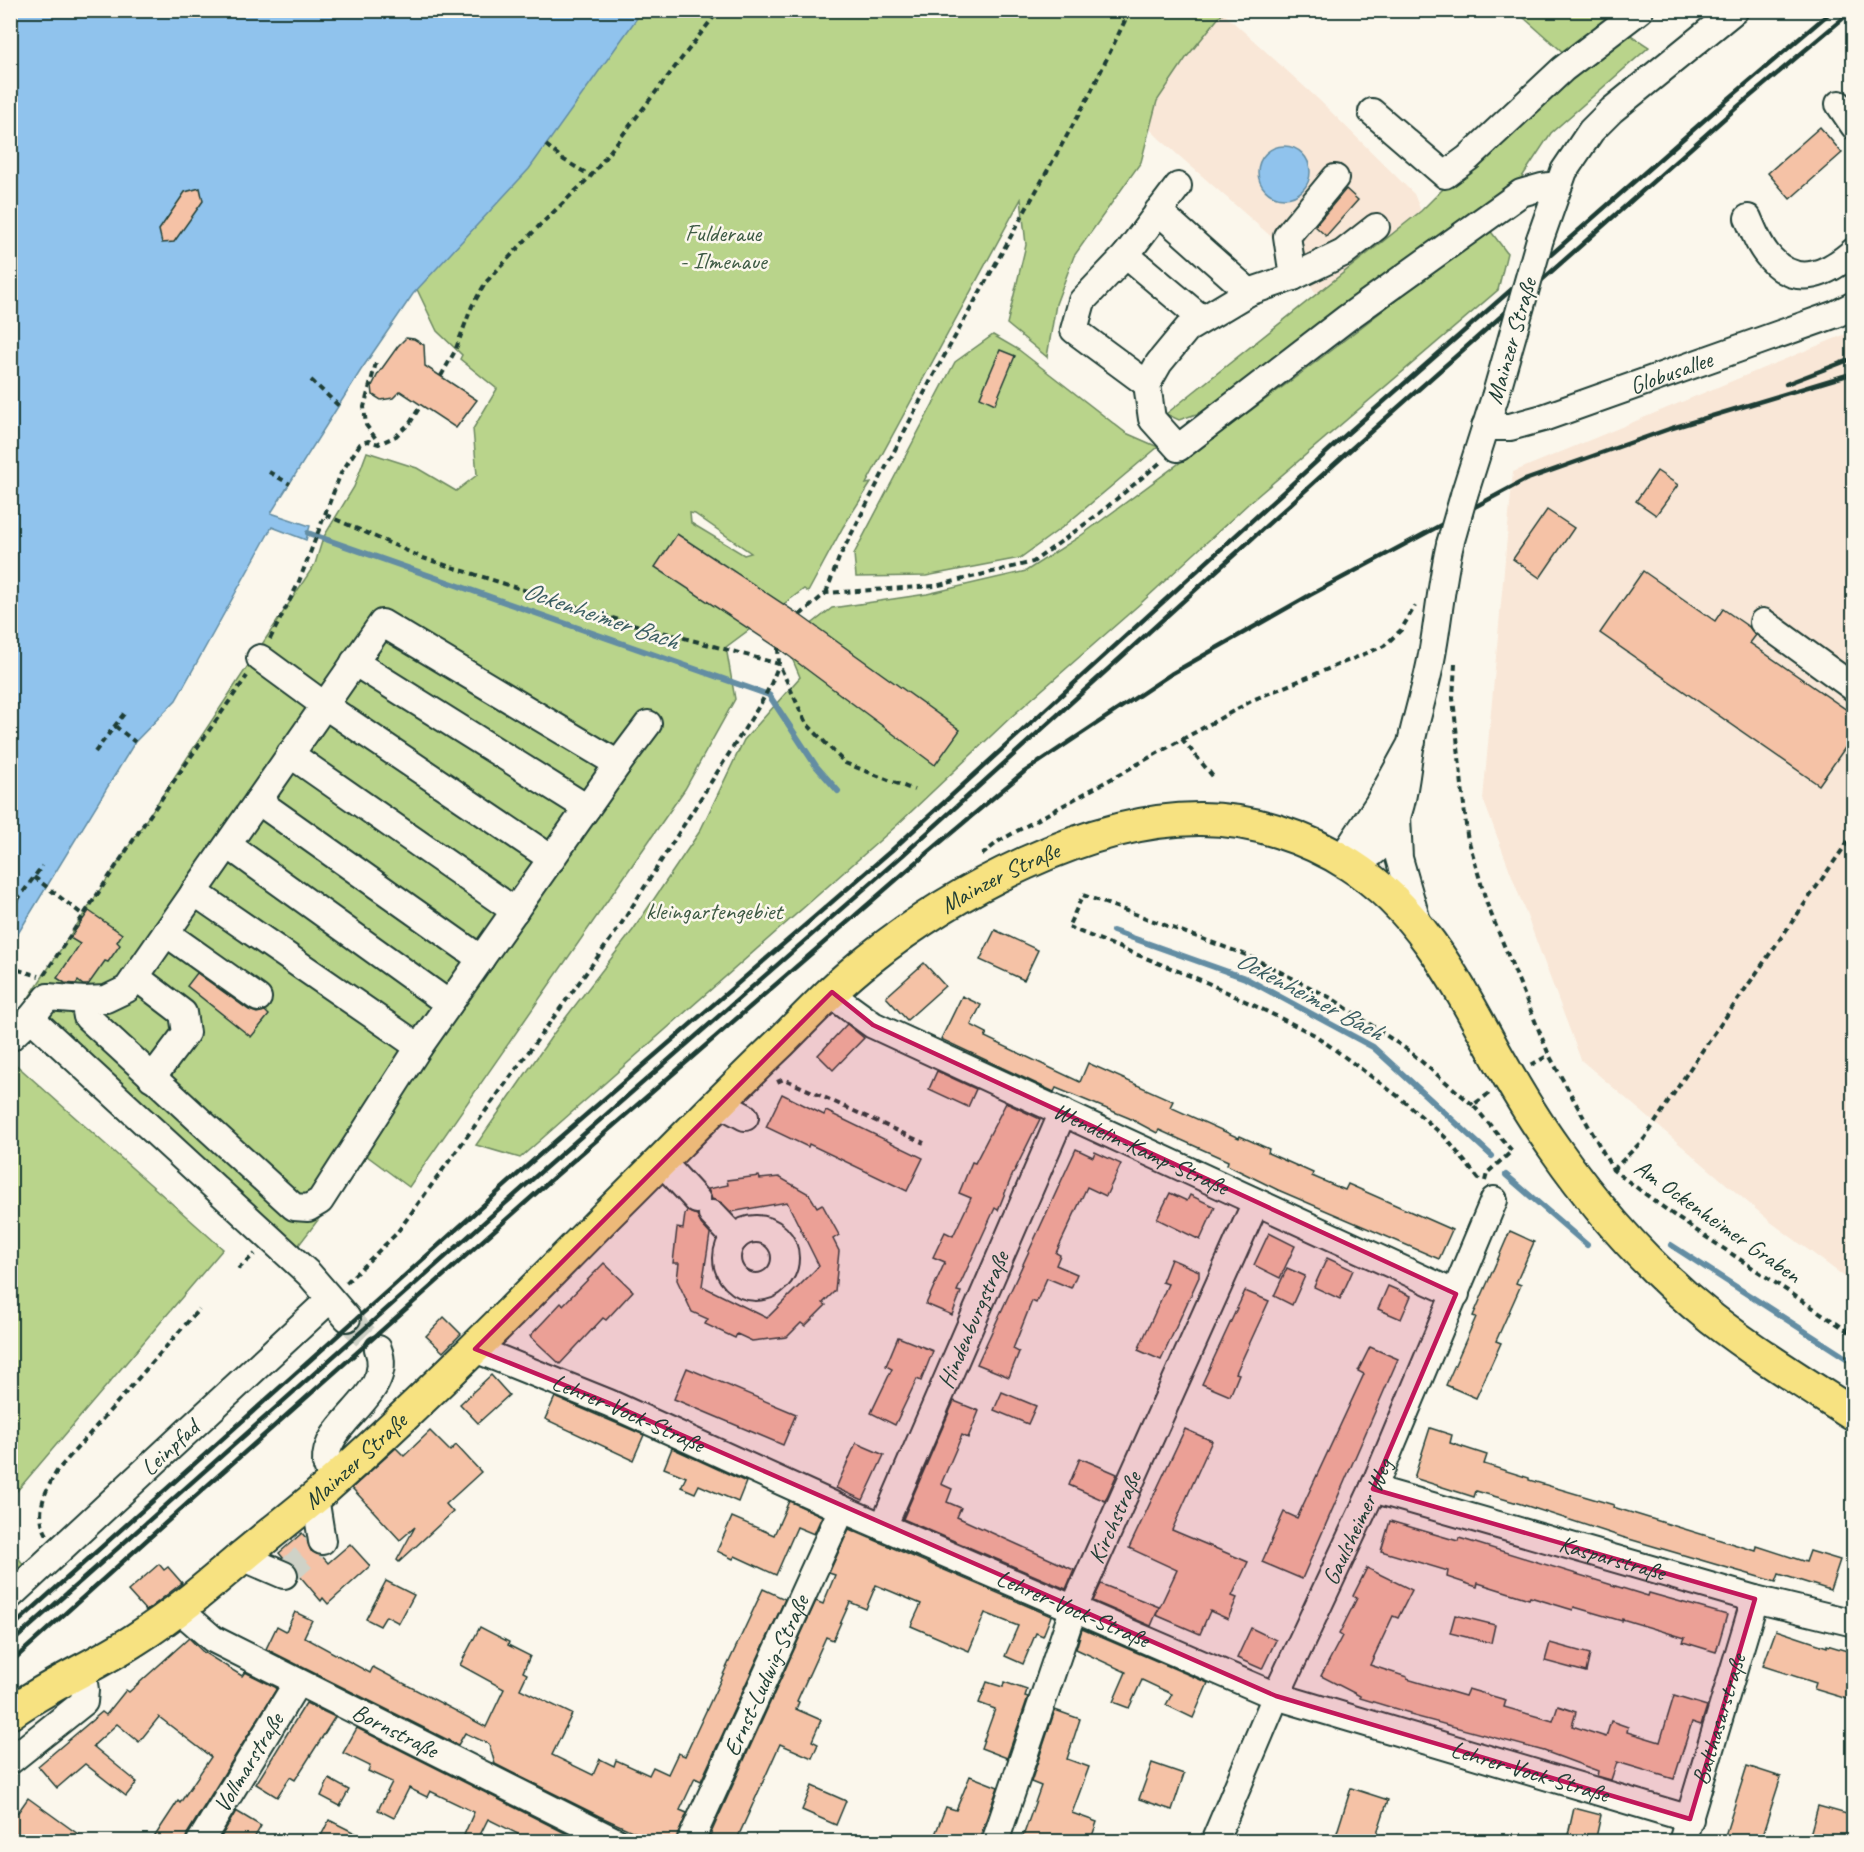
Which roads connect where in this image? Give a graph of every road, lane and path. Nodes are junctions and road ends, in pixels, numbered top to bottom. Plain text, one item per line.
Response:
1 (718, 10) edge
2 (1130, 10) edge
3 (1640, 10) edge
4 (1735, 10) edge
5 (1839, 104) dead end
6 (1372, 112) dead end
7 (1854, 126) edge
8 (546, 146) dead end
9 (591, 176) junction
10 (1335, 178) dead end
11 (1558, 185) junction
12 (1178, 186) dead end
13 (1158, 211) junction
14 (1748, 218) dead end
15 (1376, 227) dead end
16 (1854, 251) edge
17 (1126, 255) junction
18 (1293, 277) junction
19 (1249, 292) junction
20 (1854, 305) edge
21 (1202, 320) junction
22 (376, 363) dead end
23 (441, 376) dead end
24 (311, 380) dead end
25 (1147, 384) junction
26 (421, 405) dead end
27 (339, 406) dead end
28 (1485, 427) junction
29 (379, 444) junction
30 (1178, 448) junction
31 (269, 472) dead end
32 (290, 484) dead end
33 (326, 515) junction
34 (826, 593) junction
35 (800, 615) dead end
36 (1763, 622) dead end
37 (778, 648) dead end
38 (260, 658) junction
39 (354, 662) junction
40 (779, 663) junction
41 (1455, 663) dead end
42 (1854, 688) edge
43 (324, 705) junction
44 (126, 711) dead end
45 (648, 724) dead end
46 (115, 726) junction
47 (1182, 739) dead end
48 (135, 742) dead end
49 (1412, 742) junction
50 (95, 752) dead end
51 (290, 754) junction
52 (618, 764) junction
53 (1215, 779) dead end
54 (914, 790) dead end
55 (258, 801) junction
56 (587, 808) junction
57 (1397, 817) junction
58 (1854, 833) edge
59 (228, 845) junction
60 (552, 859) junction
61 (1343, 860) junction
62 (42, 866) dead end
63 (34, 877) junction
64 (195, 892) junction
65 (11, 909) edge
66 (515, 911) junction
67 (83, 915) junction
68 (1419, 928) junction
69 (166, 933) junction
70 (481, 958) junction
71 (10, 975) edge
72 (136, 977) junction
73 (832, 992) junction
74 (258, 998) dead end
75 (84, 1000) junction
76 (449, 1004) junction
77 (31, 1018) junction
78 (10, 1038) edge
79 (419, 1047) junction
80 (1549, 1055) junction
81 (1528, 1066) dead end
82 (152, 1078) junction
83 (767, 1086) dead end
84 (1494, 1091) dead end
85 (1473, 1105) junction
86 (1063, 1112) junction
87 (924, 1143) dead end
88 (662, 1161) junction
89 (1613, 1170) junction
90 (1487, 1173) dead end
91 (1489, 1193) joint
92 (1256, 1202) junction
93 (735, 1238) dead end
94 (1456, 1294) junction
95 (330, 1299) junction
96 (199, 1309) dead end
97 (347, 1318) tunnel mouth
98 (1854, 1335) edge
99 (378, 1349) tunnel mouth
100 (475, 1349) junction
101 (1854, 1415) edge
102 (325, 1489) junction
103 (1373, 1489) junction
104 (842, 1509) junction
105 (883, 1527) junction
106 (322, 1541) tunnel mouth
107 (58, 1554) junction
108 (242, 1557) junction
109 (284, 1575) dead end
110 (10, 1596) edge
111 (1755, 1599) junction
112 (182, 1608) junction
113 (1073, 1610) junction
114 (1854, 1623) edge
115 (82, 1669) junction
116 (297, 1683) junction
117 (1276, 1696) junction
118 (10, 1713) edge
119 (10, 1761) edge
120 (1686, 1830) edge
121 (200, 1842) edge
122 (617, 1842) edge
123 (690, 1842) edge
124 (995, 1842) edge
125 (1214, 1842) edge

1 - 9 path
2 - 34 path
3 - 6 street
4 - 11 street, Mainzer Straße
5 - 7 street
8 - 9 path
9 - 23 path
10 - 18 street
11 - 28 street, Mainzer Straße, bridge
11 - 30 street
12 - 13 street
13 - 17 street
13 - 19 street
14 - 16 street
15 - 18 street
17 - 21 street
17 - 25 street
18 - 19 street
19 - 21 street
20 - 28 street, Globusallee
21 - 25 street
22 - 29 path
24 - 27 path
25 - 30 street
26 - 29 path
28 - 49 street, Mainzer Straße, bridge
29 - 33 path
30 - 34 path
31 - 32 path
33 - 38 path
33 - 40 path
34 - 35 path
36 - 42 street
37 - 40 path
38 - 43 street
38 - 67 path
39 - 43 street
39 - 52 street
39 - 56 street
40 - 54 path
40 - 95 path
41 - 80 path, Am Ockenheimer Graben
43 - 51 street
43 - 60 street
44 - 46 path
45 - 52 street
46 - 48 path
46 - 50 path
47 - 53 path
49 - 57 street, Mainzer Straße
49 - 61 street, Mainzer Straße
51 - 55 street
51 - 66 street
52 - 56 street
55 - 59 street
55 - 70 street
56 - 60 street
57 - 61 street, Mainzer Straße
57 - 68 street
58 - 89 path
59 - 64 street
59 - 76 street
60 - 66 street
61 - 68 main road
61 - 73 main road, Mainzer Straße
62 - 63 path
63 - 65 path
63 - 67 path
64 - 69 street
64 - 79 street
66 - 70 street
67 - 71 path
68 - 101 main road
69 - 72 street
69 - 74 street
70 - 76 street
72 - 75 street
72 - 82 street
73 - 86 street, Wendelin-Kamp-Straße
73 - 88 main road, Mainzer Straße
75 - 77 street
75 - 82 street
76 - 79 street
77 - 78 street
77 - 95 street
79 - 82 street
80 - 81 path
80 - 89 path, Am Ockenheimer Graben
83 - 87 path
84 - 85 path
85 - 90 path
85 - 91 path
86 - 92 street, Wendelin-Kamp-Straße
86 - 105 street, Hindenburgstraße
88 - 93 street
88 - 100 main road, Mainzer Straße
89 - 98 path, Am Ockenheimer Graben
91 - 94 street, Gaulsheimer Weg
92 - 94 street, Wendelin-Kamp-Straße
92 - 113 street, Kirchstraße
94 - 103 street, Gaulsheimer Weg
95 - 97 street
95 - 107 street, Leinpfad
96 - 107 path
99 - 102 street
100 - 102 main road, Mainzer Straße
100 - 104 street, Lehrer-Vock-Straße
102 - 106 street
102 - 108 main road, Mainzer Straße
103 - 111 street, Kasparstraße
103 - 117 street, Gaulsheimer Weg
104 - 105 street, Lehrer-Vock-Straße
104 - 123 street, Ernst-Ludwig-Straße
105 - 113 street, Lehrer-Vock-Straße
107 - 110 street, Leinpfad
108 - 109 street
108 - 112 main road, Mainzer Straße
111 - 114 street, Kasparstraße
111 - 120 street, Balthasarstraße
112 - 115 main road, Mainzer Straße
112 - 116 street, Bornstraße
113 - 117 street, Lehrer-Vock-Straße
113 - 124 street, Kirchstraße
115 - 118 main road, Mainzer Straße
115 - 119 street
116 - 121 street, Vollmarstraße
116 - 122 street, Bornstraße
117 - 120 street, Lehrer-Vock-Straße
117 - 125 street, Gaulsheimer Weg

